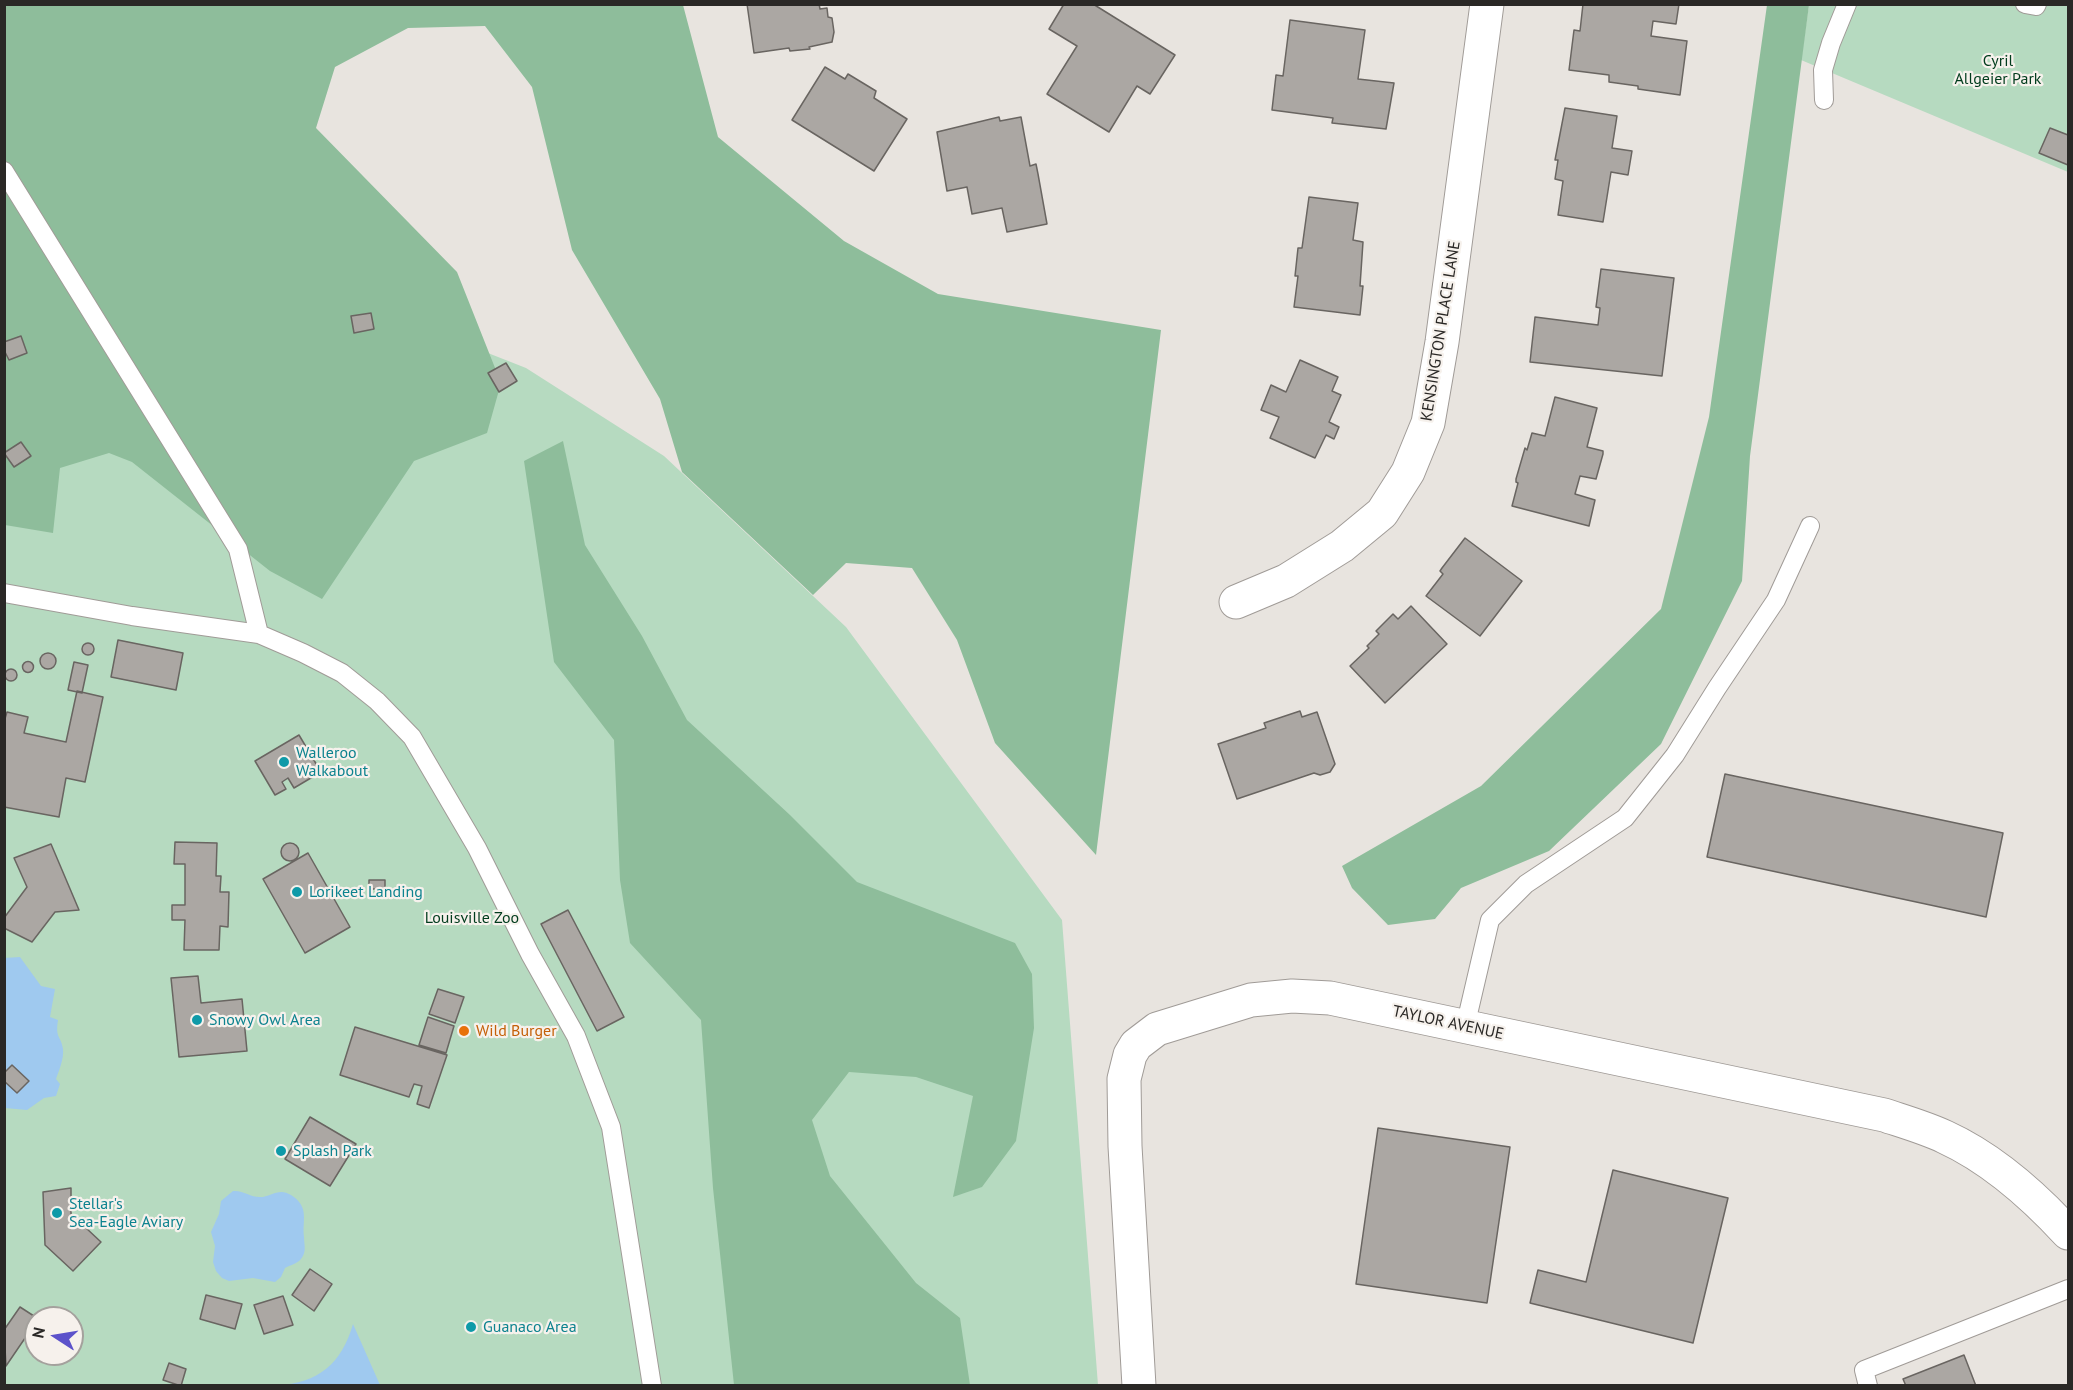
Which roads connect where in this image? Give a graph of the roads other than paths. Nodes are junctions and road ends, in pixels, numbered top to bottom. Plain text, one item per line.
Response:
1 (1487, 4) edge
2 (1847, 4) edge
3 (2025, 4) edge
4 (2037, 4) edge
5 (1824, 100) dead end
6 (4, 171) edge
7 (1810, 526) dead end
8 (4, 593) edge
9 (1236, 602) dead end
10 (259, 634) junction
11 (1465, 1027) junction
12 (2068, 1233) edge
13 (2068, 1289) edge
14 (652, 1386) edge
15 (1138, 1386) edge
16 (1868, 1386) edge

1 - 9 street, KENSINGTON PLACE LANE
2 - 5 lane
3 - 4 lane
6 - 10 lane
7 - 11 lane
8 - 10 lane
10 - 14 lane
11 - 12 street, TAYLOR AVENUE
11 - 15 street, TAYLOR AVENUE
13 - 16 lane

